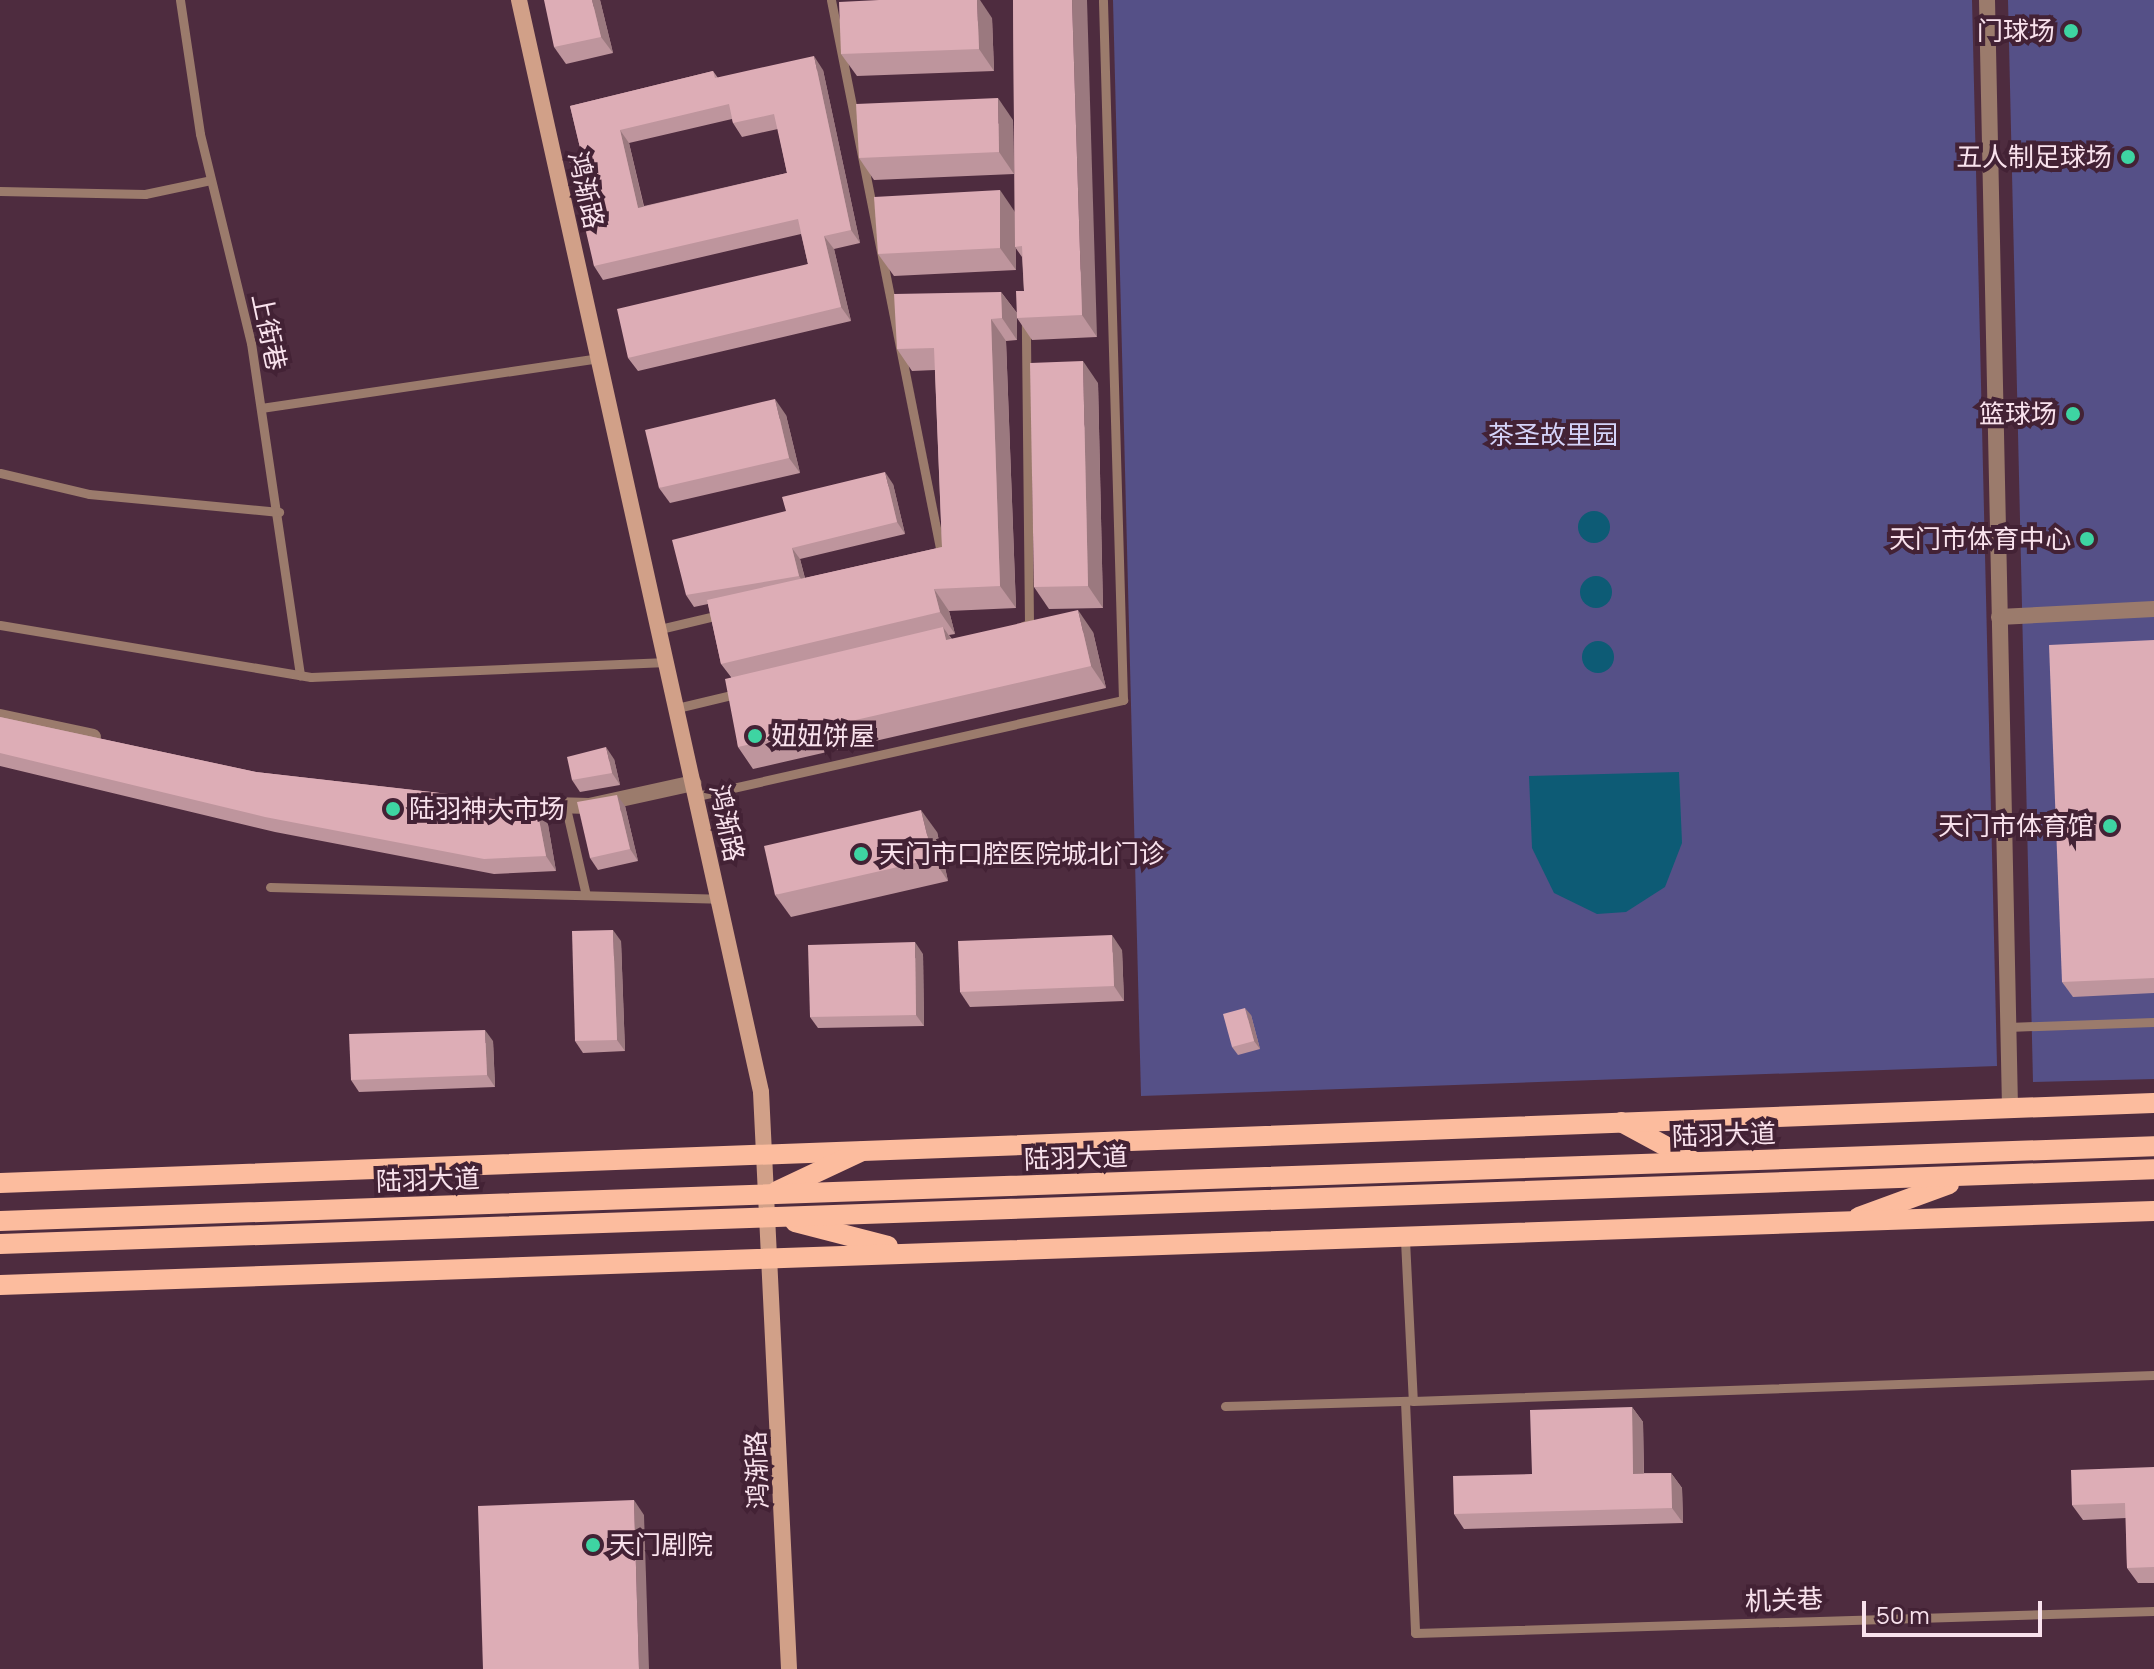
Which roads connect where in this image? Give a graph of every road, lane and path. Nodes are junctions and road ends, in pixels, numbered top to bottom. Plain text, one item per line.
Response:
1 (180, 0) edge
2 (519, 0) edge
3 (831, 0) edge
4 (1103, 0) edge
5 (1987, 0) edge
6 (211, 180) junction
7 (0, 191) edge
8 (1026, 313) edge
9 (599, 358) junction
10 (261, 408) junction
11 (0, 473) edge
12 (279, 512) junction
13 (928, 566) edge
14 (2154, 609) edge
15 (734, 611) edge
16 (1999, 617) junction
17 (0, 625) edge
18 (660, 629) junction
19 (1003, 631) edge
20 (667, 662) junction
21 (300, 675) junction
22 (752, 690) edge
23 (677, 708) junction
24 (0, 717) edge
25 (120, 743) edge
26 (695, 789) junction
27 (503, 803) edge
28 (566, 808) junction
29 (270, 887) dead end
30 (586, 895) junction
31 (719, 899) junction
32 (2154, 1022) edge
33 (2008, 1027) junction
34 (2154, 1103) edge
35 (2010, 1106) junction
36 (1619, 1121) junction
37 (2154, 1146) edge
38 (867, 1148) junction
39 (768, 1152) junction
40 (1695, 1162) junction
41 (2154, 1169) edge
42 (1968, 1177) junction
43 (0, 1183) edge
44 (770, 1194) junction
45 (2154, 1211) edge
46 (771, 1216) junction
47 (0, 1221) edge
48 (1840, 1224) junction
49 (1405, 1240) junction
50 (0, 1244) edge
51 (911, 1252) junction
52 (773, 1257) junction
53 (0, 1285) edge
54 (2154, 1375) edge
55 (1409, 1401) junction
56 (1225, 1406) dead end
57 (2154, 1611) edge
58 (789, 1669) edge

1 - 6 lane, 上街巷
2 - 9 street, 鸿渐路
3 - 13 lane
4 - 26 lane
5 - 16 street
6 - 7 lane
6 - 10 lane, 上街巷
8 - 19 lane
9 - 10 lane
9 - 18 street, 鸿渐路
10 - 12 lane, 上街巷
11 - 12 lane
12 - 21 lane, 上街巷
14 - 16 street
15 - 18 lane
16 - 33 street
17 - 21 lane
18 - 20 street, 鸿渐路
20 - 21 lane
20 - 23 street, 鸿渐路
22 - 23 lane
23 - 26 street, 鸿渐路
24 - 25 street
26 - 28 street
26 - 31 street, 鸿渐路
27 - 28 street
28 - 30 lane
29 - 30 lane
30 - 31 lane
31 - 39 street, 鸿渐路
32 - 33 lane
33 - 35 street
34 - 35 main road
35 - 36 main road
36 - 38 main road
36 - 40 main road
37 - 40 main road, 陆羽大道
38 - 39 main road
38 - 44 main road
39 - 43 main road
39 - 44 street, 鸿渐路
40 - 44 main road, 陆羽大道
41 - 42 main road, 陆羽大道
42 - 46 main road, 陆羽大道
42 - 48 main road
44 - 46 street, 鸿渐路
44 - 47 main road, 陆羽大道
45 - 48 main road
46 - 50 main road, 陆羽大道
46 - 51 main road
46 - 52 street, 鸿渐路
48 - 49 main road
49 - 51 main road
49 - 55 lane
51 - 52 main road
52 - 53 main road
52 - 58 street, 鸿渐路
54 - 55 lane
55 - 56 lane
55 - 57 lane, 机关巷

